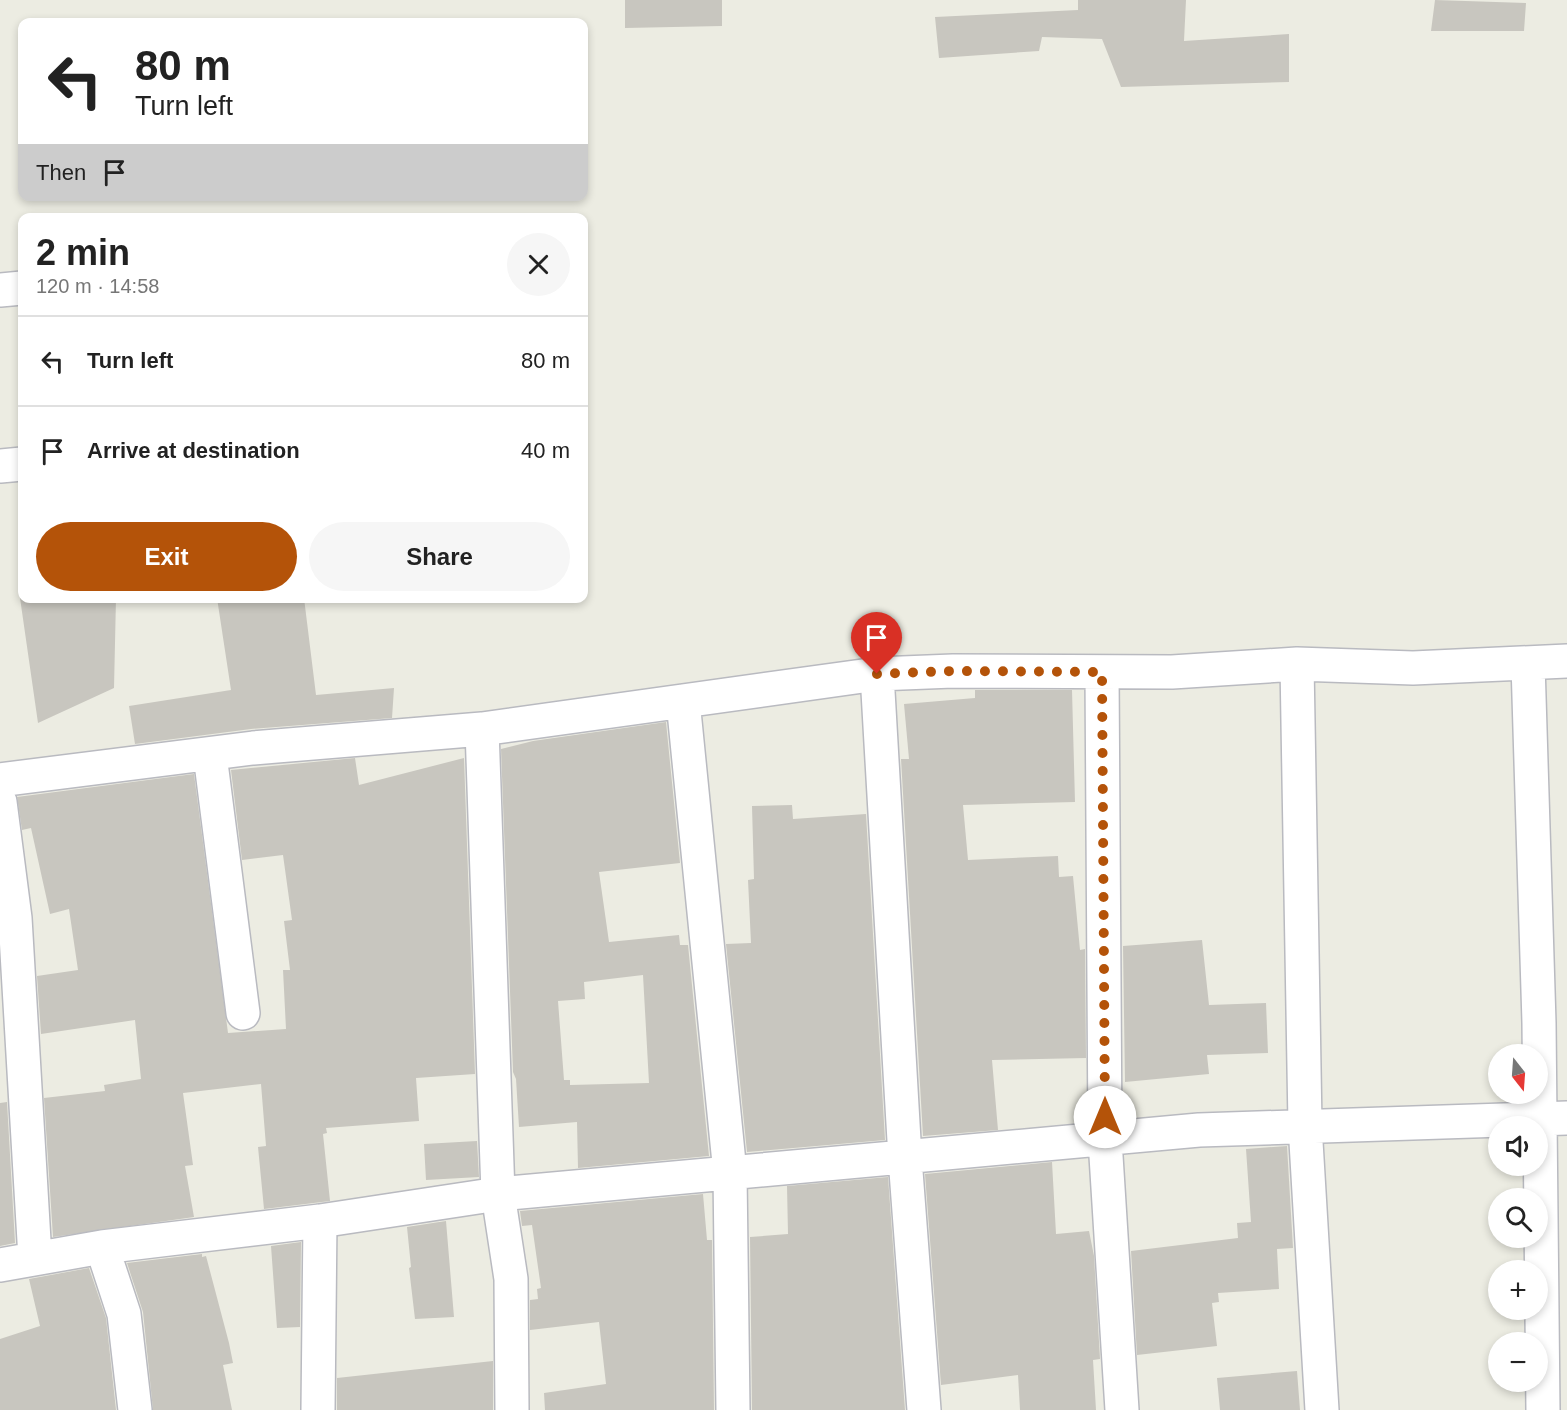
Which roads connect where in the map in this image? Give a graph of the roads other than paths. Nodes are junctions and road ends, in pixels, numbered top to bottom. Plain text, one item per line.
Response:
1 (18, 288) edge
2 (0, 290) edge
3 (18, 464) edge
4 (0, 466) edge
5 (1567, 661) edge
6 (1297, 664) junction
7 (1528, 664) junction
8 (1102, 672) junction
9 (877, 674) junction
10 (683, 701) junction
11 (482, 729) junction
12 (210, 755) junction
13 (0, 780) edge
14 (0, 802) edge
15 (243, 1013) dead end
16 (1553, 1119) edge
17 (1305, 1125) junction
18 (1105, 1140) junction
19 (905, 1158) junction
20 (730, 1173) junction
21 (498, 1194) junction
22 (320, 1221) junction
23 (102, 1247) junction
24 (36, 1258) junction
25 (0, 1265) edge
26 (135, 1410) edge
27 (318, 1410) edge
28 (512, 1410) edge
29 (733, 1410) edge
30 (924, 1410) edge
31 (1122, 1410) edge
32 (1322, 1410) edge
33 (1543, 1410) edge

1 - 2 street
3 - 4 street
5 - 7 street
6 - 7 street
6 - 8 street
6 - 17 street
7 - 16 street
8 - 9 street
8 - 18 street
9 - 10 street
9 - 19 street
10 - 11 street
10 - 20 street
11 - 12 street
11 - 21 street
12 - 13 street
12 - 15 street
14 - 24 street
16 - 17 street
16 - 33 street
17 - 18 street
17 - 32 street
18 - 19 street
18 - 31 street
19 - 20 street
19 - 30 street
20 - 21 street
20 - 29 street
21 - 22 street
21 - 28 street
22 - 23 street
22 - 27 street
23 - 24 street
23 - 26 street
24 - 25 street

